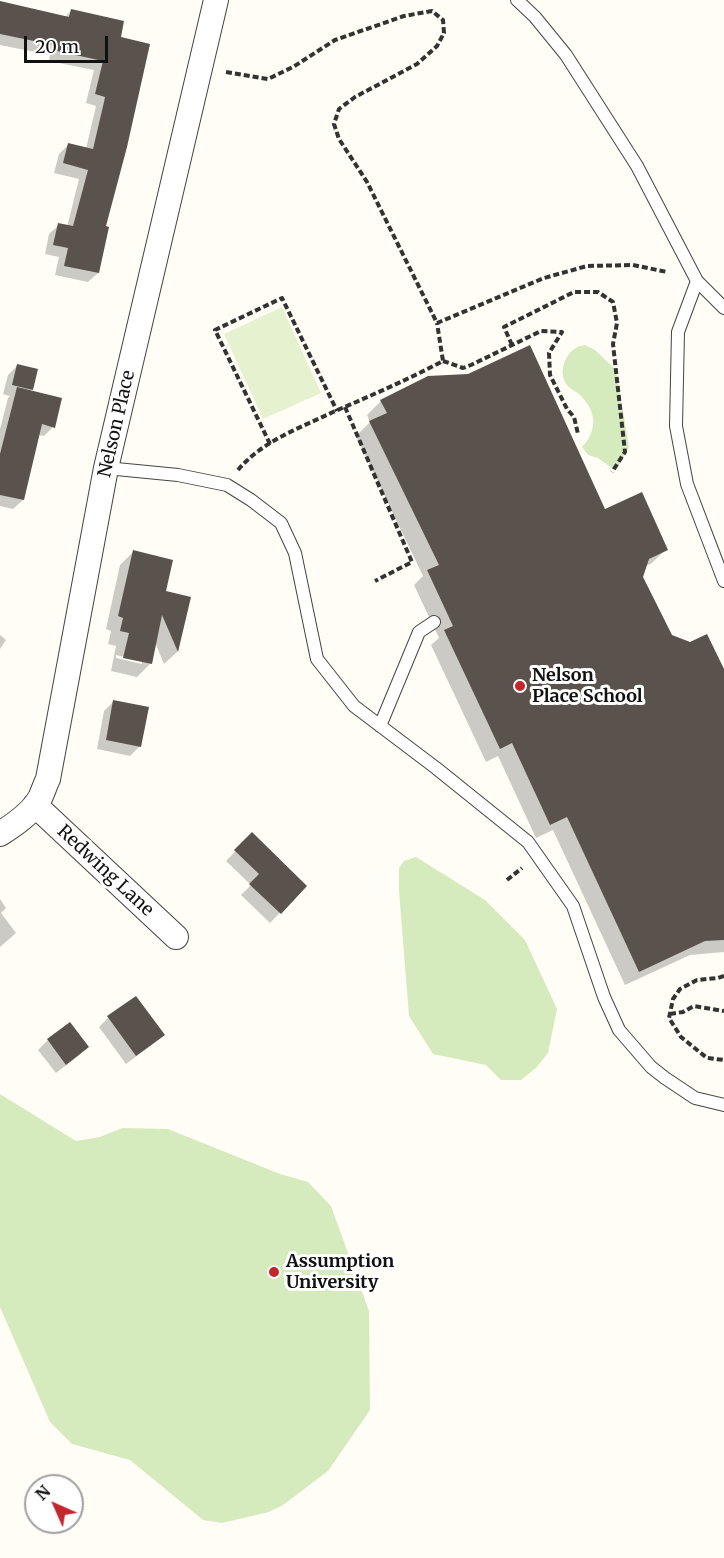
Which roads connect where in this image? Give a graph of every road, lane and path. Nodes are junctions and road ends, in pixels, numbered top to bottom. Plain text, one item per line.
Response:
1 (216, 0) edge
2 (517, 0) edge
3 (217, 71) dead end
4 (667, 272) dead end
5 (697, 281) junction
6 (724, 308) edge
7 (437, 323) junction
8 (512, 345) junction
9 (443, 361) junction
10 (345, 407) junction
11 (337, 411) junction
12 (578, 434) dead end
13 (270, 444) junction
14 (106, 468) junction
15 (612, 471) dead end
16 (226, 485) junction
17 (375, 581) dead end
18 (724, 582) edge
19 (434, 622) dead end
20 (380, 726) junction
21 (35, 805) junction
22 (0, 834) edge
23 (525, 866) dead end
24 (507, 880) dead end
25 (176, 937) dead end
26 (724, 976) edge
27 (724, 1011) edge
28 (670, 1014) junction
29 (724, 1060) edge
30 (724, 1105) edge

1 - 14 street, Nelson Place
2 - 5 lane
3 - 7 path
4 - 7 path
5 - 6 lane
5 - 18 lane
7 - 9 path
8 - 9 path
8 - 12 path
8 - 15 path
9 - 10 path
10 - 11 path
10 - 17 path
11 - 13 path
11 - 13 path
13 - 16 path
14 - 16 lane
14 - 21 street, Nelson Place
16 - 20 lane
19 - 20 lane
20 - 30 lane
21 - 22 street, Nelson Place
21 - 25 street, Redwing Lane
23 - 24 path
26 - 28 path
27 - 28 path
28 - 29 path

